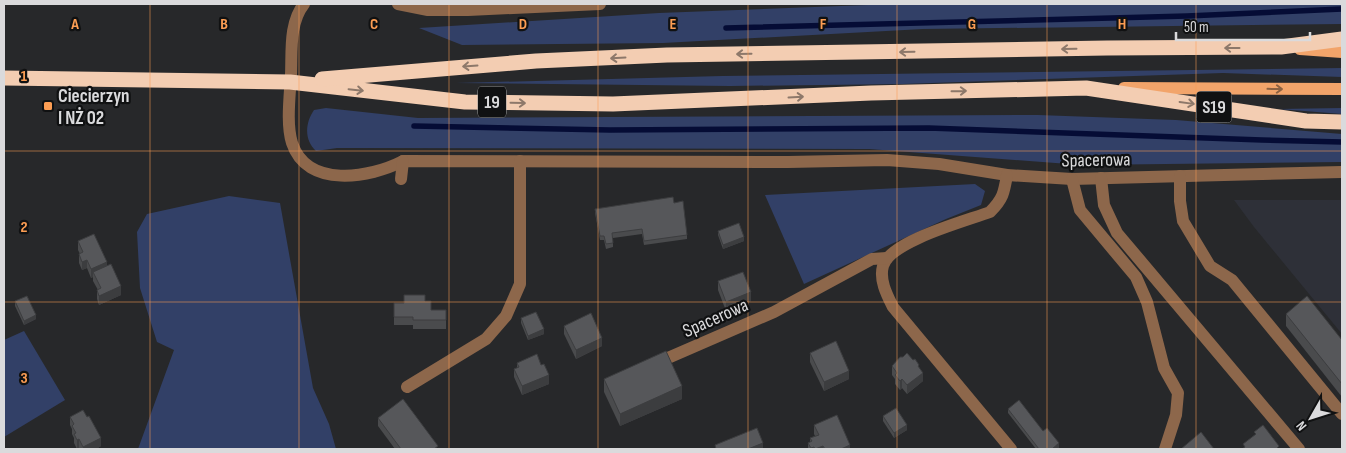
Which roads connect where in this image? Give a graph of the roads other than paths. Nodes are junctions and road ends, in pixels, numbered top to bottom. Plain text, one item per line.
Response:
1 (304, 4) edge
2 (398, 4) edge
3 (600, 4) edge
4 (1342, 39) edge
5 (1281, 47) junction
6 (1342, 52) edge
7 (4, 78) edge
8 (290, 82) junction
9 (1086, 88) junction
10 (1342, 89) edge
11 (1342, 122) edge
12 (403, 161) junction
13 (520, 161) junction
14 (1342, 172) edge
15 (1007, 175) junction
16 (1180, 176) junction
17 (1101, 178) junction
18 (401, 179) dead end
19 (1072, 179) junction
20 (887, 258) junction
21 (647, 367) edge
22 (407, 387) dead end
23 (1342, 414) edge
24 (1011, 449) edge
25 (1165, 449) edge
26 (1300, 449) edge

1 - 8 street
2 - 3 street
4 - 5 highway
5 - 6 main road
5 -> 8 highway, 19
7 - 8 highway, 19
8 -> 9 highway, 19
8 - 12 street
9 -> 10 main road
9 -> 11 highway, S19
12 - 13 street
12 - 18 street
13 - 15 street
13 - 22 street
14 - 16 street, Spacerowa
15 - 19 street, Spacerowa
15 - 20 street, Spacerowa
16 - 17 street, Spacerowa
16 - 23 street
17 - 19 street, Spacerowa
17 - 26 street
19 - 25 street
20 - 21 street, Spacerowa
20 - 24 street

